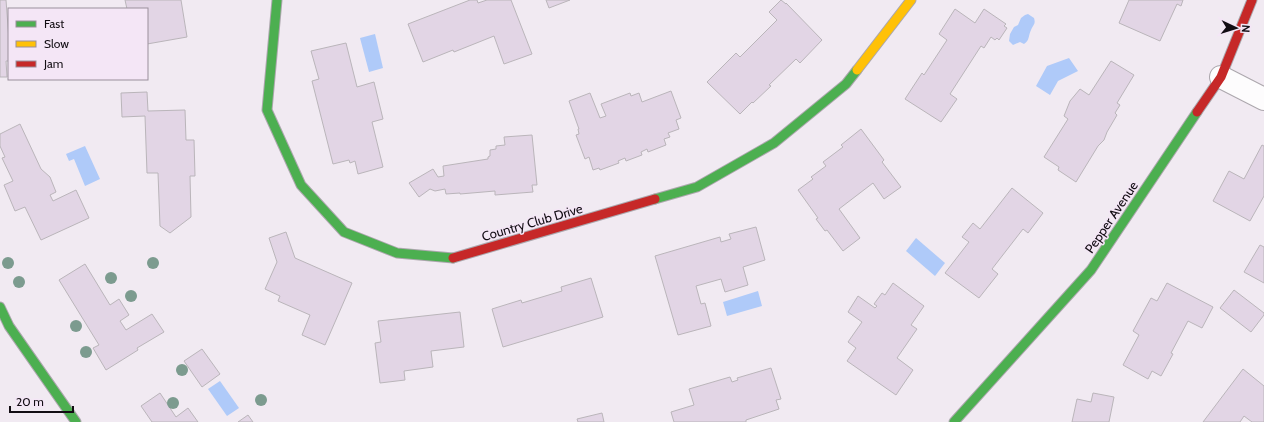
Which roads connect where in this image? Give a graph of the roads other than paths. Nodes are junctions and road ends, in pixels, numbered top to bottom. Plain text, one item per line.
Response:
1 (277, 0) edge
2 (911, 0) edge
3 (1252, 0) edge
4 (1221, 77) junction
5 (1264, 99) edge
6 (3, 322) edge
7 (76, 422) edge
8 (954, 422) edge

1 - 2 street, Country Club Drive
3 - 4 street, Pepper Avenue
4 - 5 street
4 - 8 street, Pepper Avenue
6 - 7 street

